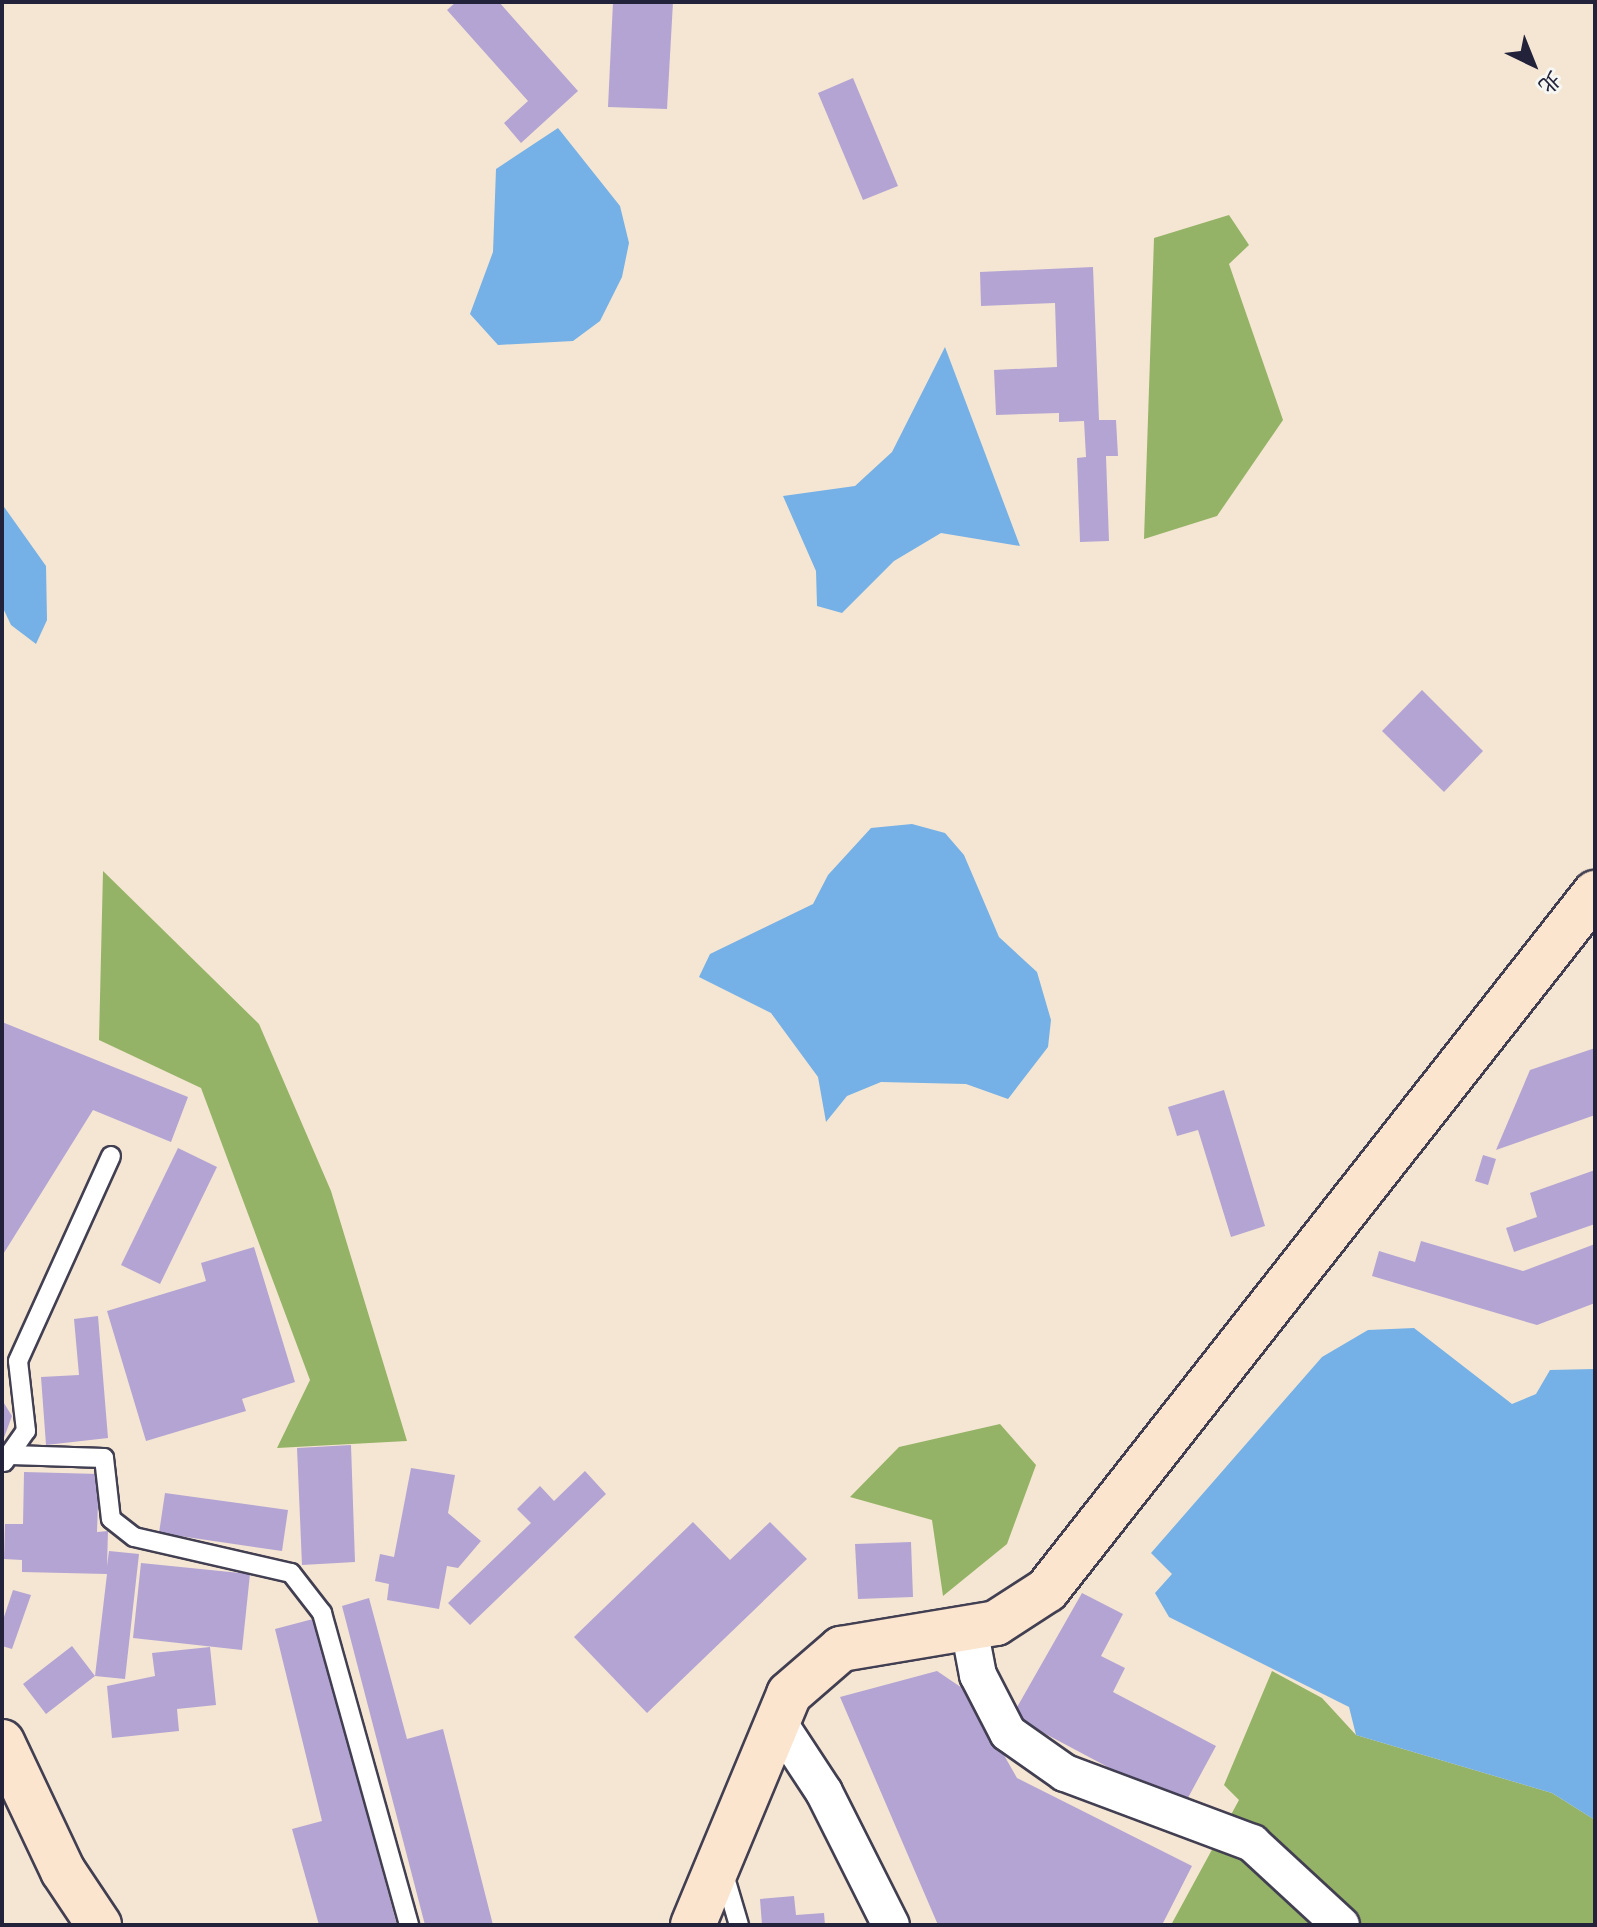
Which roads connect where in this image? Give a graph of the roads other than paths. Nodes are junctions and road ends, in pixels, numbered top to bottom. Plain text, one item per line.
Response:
1 (1595, 893) edge
2 (111, 1156) dead end
3 (7, 1460) edge
4 (969, 1628) junction
5 (778, 1722) junction
6 (2, 1742) edge
7 (721, 1864) junction
8 (99, 1925) edge
9 (409, 1925) edge
10 (693, 1925) edge
11 (739, 1925) edge
12 (891, 1925) edge
13 (1341, 1925) edge

1 - 4 main road
2 - 3 lane
3 - 9 lane
4 - 5 main road
4 - 13 street
5 - 7 main road
5 - 12 street
6 - 8 main road
7 - 10 main road
7 - 11 lane

